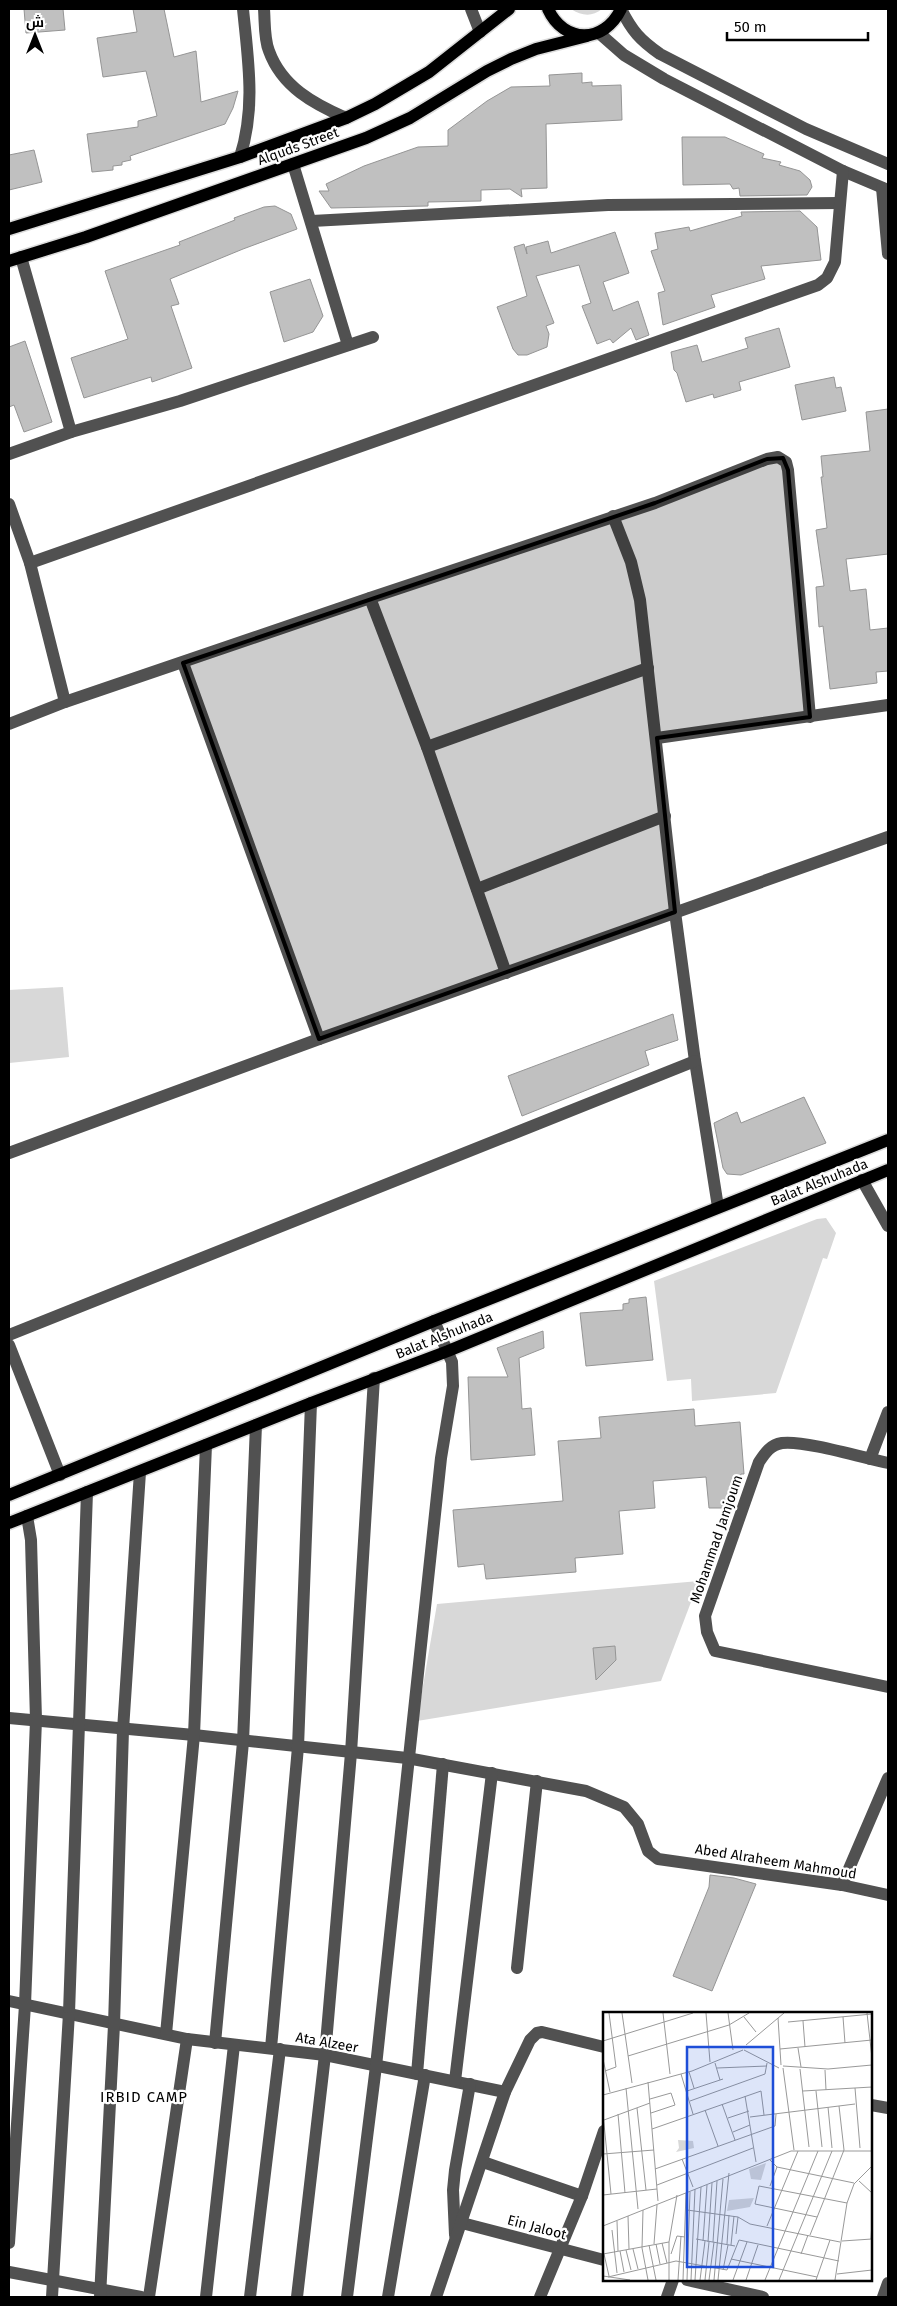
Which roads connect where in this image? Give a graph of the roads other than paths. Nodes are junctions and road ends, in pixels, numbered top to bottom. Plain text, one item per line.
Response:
1 (243, 9) edge
2 (264, 9) edge
3 (471, 9) edge
4 (509, 9) edge
5 (548, 9) edge
6 (621, 9) edge
7 (480, 32) junction
8 (593, 34) junction
9 (346, 118) junction
10 (240, 157) junction
11 (293, 164) junction
12 (888, 164) edge
13 (843, 171) junction
14 (885, 189) edge
15 (839, 203) junction
16 (312, 221) junction
17 (9, 228) edge
18 (888, 254) edge
19 (15, 259) edge
20 (373, 337) dead end
21 (348, 345) junction
22 (71, 432) junction
23 (9, 454) edge
24 (9, 504) edge
25 (613, 516) junction
26 (30, 563) junction
27 (370, 598) junction
28 (183, 663) junction
29 (648, 668) junction
30 (65, 702) junction
31 (888, 705) edge
32 (810, 718) junction
33 (9, 724) edge
34 (657, 738) junction
35 (427, 747) junction
36 (665, 816) junction
37 (888, 837) edge
38 (477, 889) junction
39 (676, 912) junction
40 (506, 973) junction
41 (319, 1040) junction
42 (695, 1061) junction
43 (888, 1140) edge
44 (9, 1153) edge
45 (888, 1170) edge
46 (862, 1180) junction
47 (718, 1207) junction
48 (888, 1226) edge
49 (434, 1321) junction
50 (9, 1335) edge
51 (9, 1345) edge
52 (448, 1350) junction
53 (374, 1378) junction
54 (311, 1402) junction
55 (888, 1412) edge
56 (256, 1425) junction
57 (206, 1444) junction
58 (870, 1459) junction
59 (888, 1463) edge
60 (140, 1472) junction
61 (60, 1475) junction
62 (87, 1492) junction
63 (9, 1495) edge
64 (28, 1516) junction
65 (9, 1523) edge
66 (888, 1687) edge
67 (9, 1718) edge
68 (36, 1720) junction
69 (80, 1724) junction
70 (124, 1730) junction
71 (194, 1735) junction
72 (243, 1742) junction
73 (298, 1748) junction
74 (351, 1753) junction
75 (407, 1758) junction
76 (443, 1764) junction
77 (492, 1774) junction
78 (888, 1778) edge
79 (537, 1781) junction
80 (842, 1885) junction
81 (888, 1895) edge
82 (517, 1968) dead end
83 (9, 2002) edge
84 (25, 2005) junction
85 (69, 2013) junction
86 (114, 2025) junction
87 (166, 2034) junction
88 (187, 2039) junction
89 (215, 2044) junction
90 (234, 2045) junction
91 (603, 2047) edge
92 (276, 2049) junction
93 (325, 2055) junction
94 (376, 2066) junction
95 (421, 2074) junction
96 (455, 2081) junction
97 (470, 2084) junction
98 (505, 2092) junction
99 (872, 2105) edge
100 (888, 2108) edge
101 (603, 2134) edge
102 (483, 2162) junction
103 (582, 2196) junction
104 (462, 2223) junction
105 (456, 2241) junction
106 (9, 2243) edge
107 (559, 2249) junction
108 (603, 2260) edge
109 (9, 2272) edge
110 (53, 2281) junction
111 (673, 2281) edge
112 (691, 2281) edge
113 (888, 2282) edge
114 (101, 2293) edge
115 (52, 2297) edge
116 (141, 2297) edge
117 (149, 2297) edge
118 (206, 2297) edge
119 (250, 2297) edge
120 (297, 2297) edge
121 (347, 2297) edge
122 (388, 2297) edge
123 (436, 2297) edge
124 (540, 2297) edge
125 (667, 2297) edge
126 (762, 2297) edge
127 (883, 2297) edge

1 - 10 street
2 - 9 street
3 - 7 street
4 - 7 main road, Alquds Street
5 - 8 main road
6 - 8 main road
6 - 12 street
7 - 9 main road, Alquds Street
8 - 11 main road, Alquds Street
8 - 13 street
9 - 10 main road, Alquds Street
10 - 17 main road, Alquds Street
11 - 16 street
11 - 19 main road, Alquds Street
13 - 14 street
13 - 15 street
14 - 18 street
15 - 16 street
15 - 26 street
16 - 21 street
19 - 22 street
20 - 21 street
21 - 22 street
22 - 23 street
24 - 26 street
25 - 27 street
25 - 29 street
25 - 32 street
26 - 30 street
27 - 28 street
27 - 35 street
28 - 30 street
28 - 41 street
29 - 34 street
29 - 35 street
30 - 33 street
31 - 32 street
32 - 34 street
34 - 36 street
35 - 38 street
36 - 38 street
36 - 39 street
37 - 39 street
38 - 40 street
39 - 40 street
39 - 42 street
40 - 41 street
41 - 44 street
42 - 47 street
42 - 50 street
43 - 47 main road
45 - 46 main road, Balat Alshuhada
46 - 48 street
46 - 52 main road, Balat Alshuhada
47 - 49 main road
49 - 52 street
49 - 61 main road
51 - 61 street
52 - 53 main road, Balat Alshuhada
52 - 75 street
53 - 54 main road, Balat Alshuhada
53 - 74 street
54 - 56 main road, Balat Alshuhada
54 - 73 street
55 - 58 street
56 - 57 main road, Balat Alshuhada
56 - 72 street
57 - 60 main road, Balat Alshuhada
57 - 71 street
58 - 59 street
58 - 66 street, Mohammad Jamjoum
60 - 62 main road, Balat Alshuhada
60 - 70 street
61 - 63 main road
62 - 64 main road, Balat Alshuhada
62 - 69 street
64 - 65 main road, Balat Alshuhada
64 - 68 street
67 - 68 street
68 - 69 street
68 - 84 street
69 - 70 street
69 - 85 street
70 - 71 street
70 - 86 street
71 - 72 street
71 - 87 street
72 - 73 street
72 - 89 street
73 - 74 street
73 - 92 street
74 - 75 street
74 - 93 street
75 - 76 street
75 - 94 street
76 - 77 street
76 - 95 street
77 - 79 street
77 - 96 street
78 - 80 street
79 - 80 street, Abed Alraheem Mahmoud
79 - 82 street
80 - 81 street, Abed Alraheem Mahmoud
83 - 84 street, Ata Alzeer
84 - 85 street, Ata Alzeer
84 - 106 street
85 - 86 street, Ata Alzeer
85 - 110 street
86 - 87 street, Ata Alzeer
86 - 114 street
87 - 88 street, Ata Alzeer
88 - 89 street, Ata Alzeer
88 - 117 street
89 - 90 street, Ata Alzeer
90 - 92 street, Ata Alzeer
90 - 118 street
91 - 98 street
92 - 93 street, Ata Alzeer
92 - 119 street
93 - 94 street, Ata Alzeer
93 - 120 street
94 - 95 street, Ata Alzeer
94 - 121 street
95 - 96 street, Ata Alzeer
95 - 122 street
96 - 97 street, Ata Alzeer
97 - 98 street, Ata Alzeer
97 - 105 street
98 - 102 street
99 - 100 street
101 - 103 street
102 - 103 street
102 - 104 street
103 - 107 street
104 - 105 street
104 - 107 street, Ein Jaloot
105 - 123 street
107 - 108 street, Ein Jaloot
107 - 124 street
109 - 110 street
110 - 114 street
110 - 115 street
111 - 125 street
112 - 126 street
113 - 127 street
114 - 116 street

